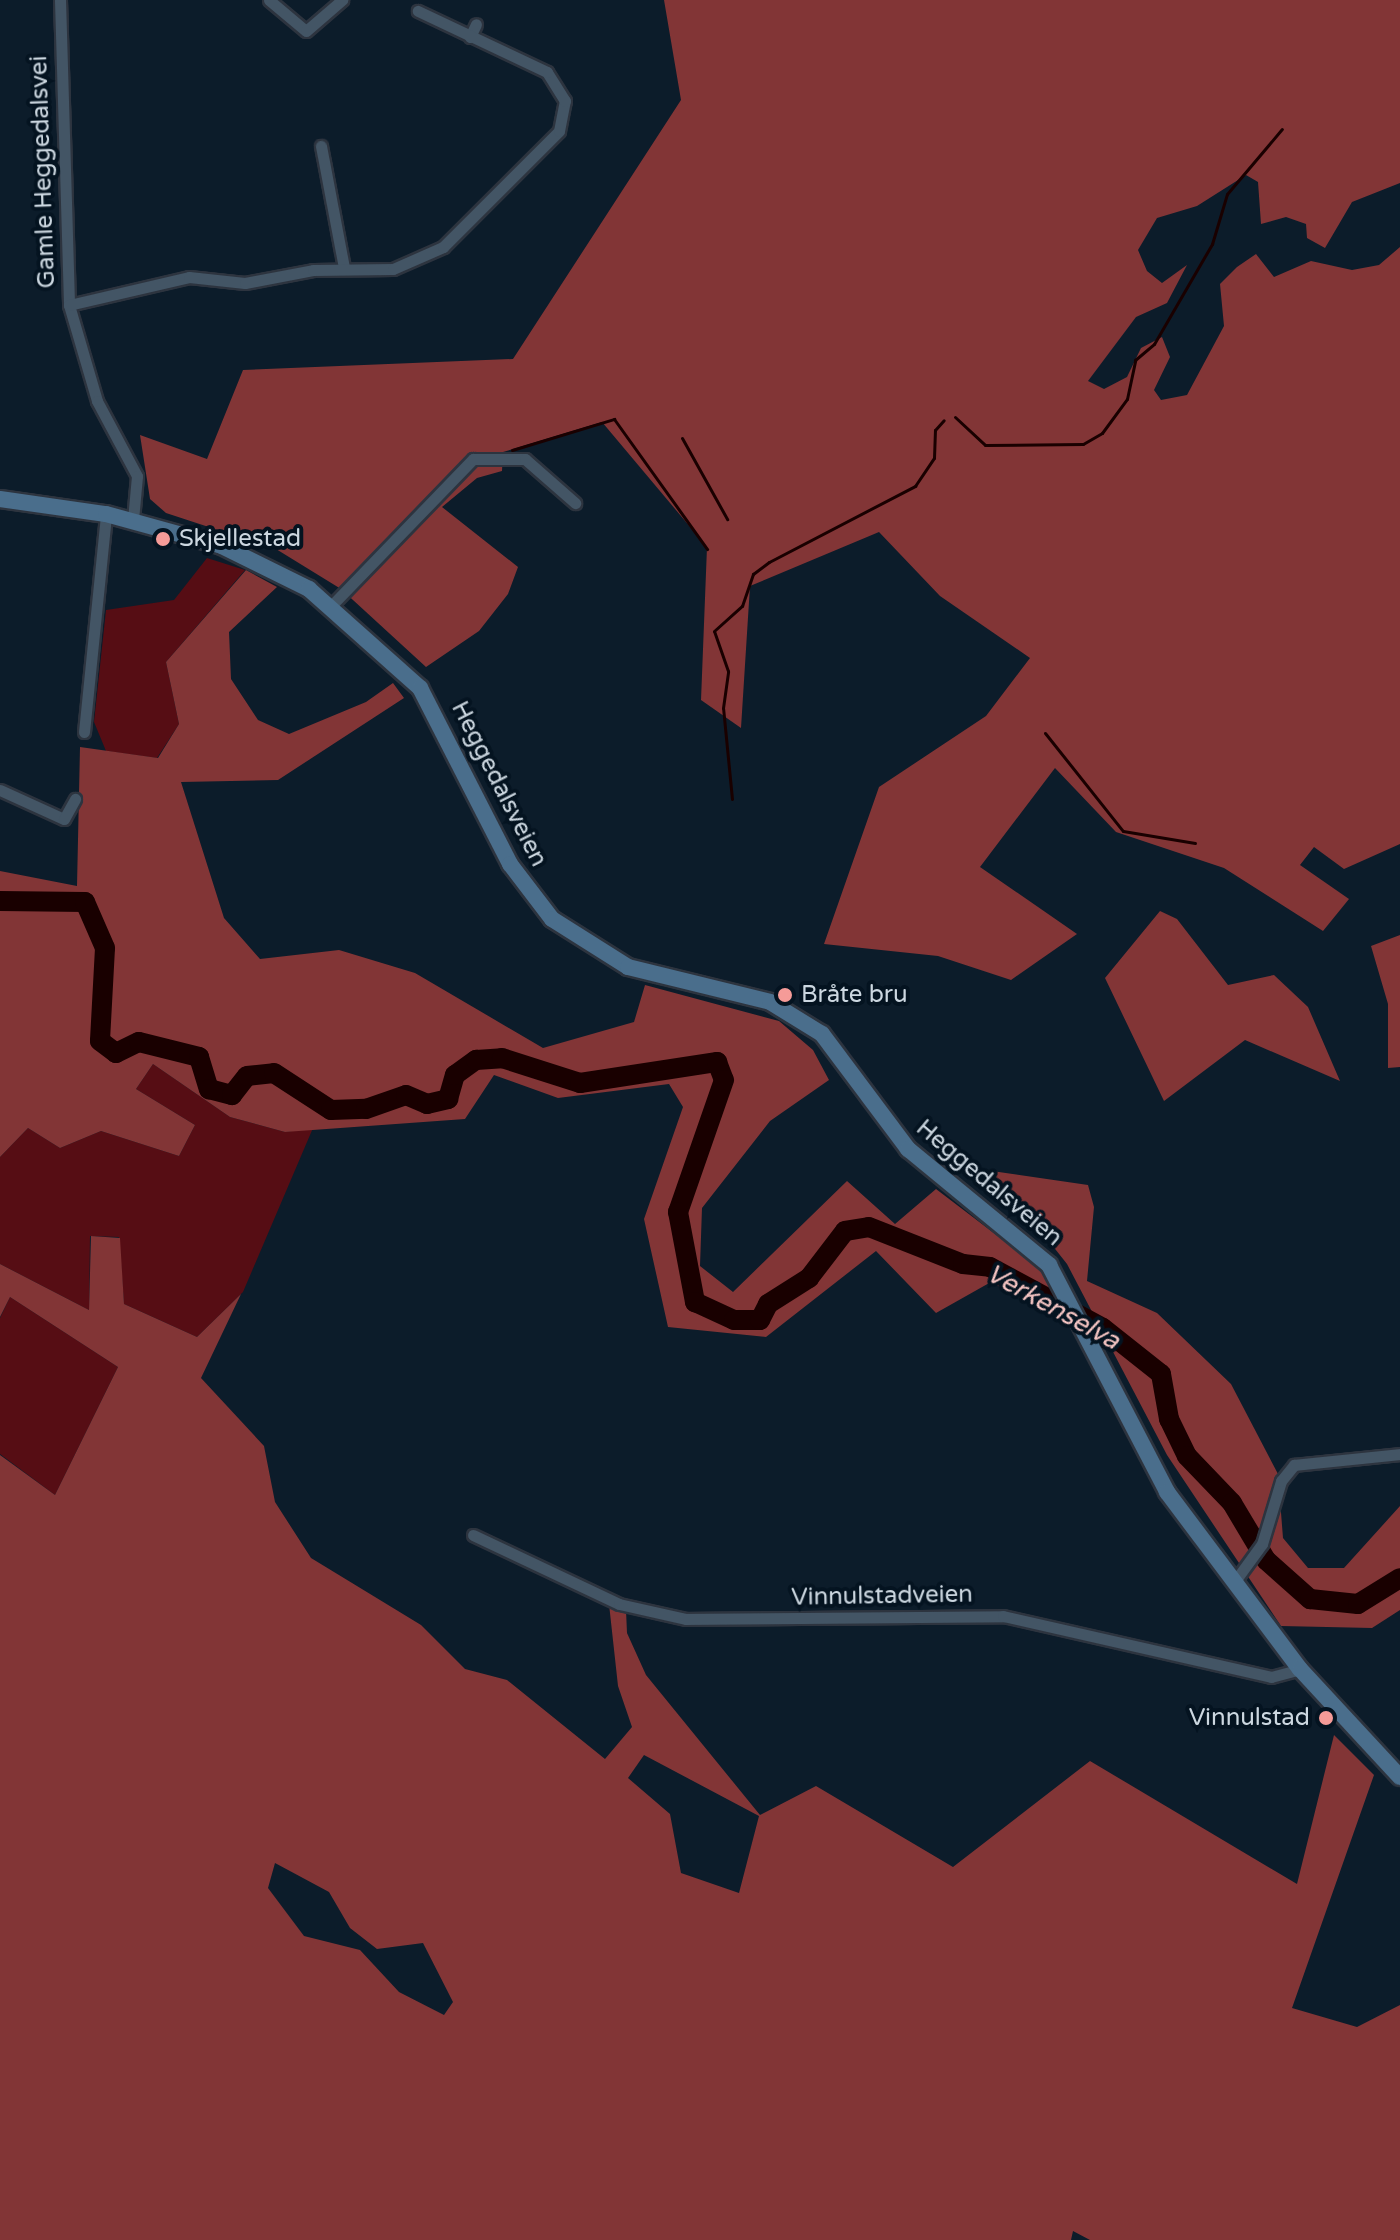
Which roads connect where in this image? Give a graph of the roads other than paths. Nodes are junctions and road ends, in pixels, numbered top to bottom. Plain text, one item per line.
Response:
1 (60, 0) edge
2 (269, 0) edge
3 (342, 0) edge
4 (418, 11) dead end
5 (476, 24) dead end
6 (470, 37) junction
7 (321, 146) dead end
8 (344, 268) junction
9 (69, 305) junction
10 (0, 499) edge
11 (575, 503) dead end
12 (106, 514) junction
13 (133, 520) junction
14 (330, 607) junction
15 (84, 732) dead end
16 (0, 790) edge
17 (75, 799) dead end
18 (1400, 1454) edge
19 (473, 1535) dead end
20 (1235, 1581) junction
21 (1300, 1669) junction
22 (1400, 1777) edge

1 - 9 street, Gamle Heggedalsvei
2 - 3 street
4 - 6 street
5 - 6 street
6 - 8 street
7 - 8 street
8 - 9 street
9 - 13 street, Gamle Heggedalsvei
10 - 12 main road, Heggedalsveien
11 - 14 street
12 - 13 main road, Heggedalsveien
12 - 15 street
13 - 14 main road, Heggedalsveien
14 - 20 main road, Heggedalsveien
16 - 17 street
18 - 20 street
19 - 21 street, Vinnulstadveien
20 - 21 main road
21 - 22 main road

